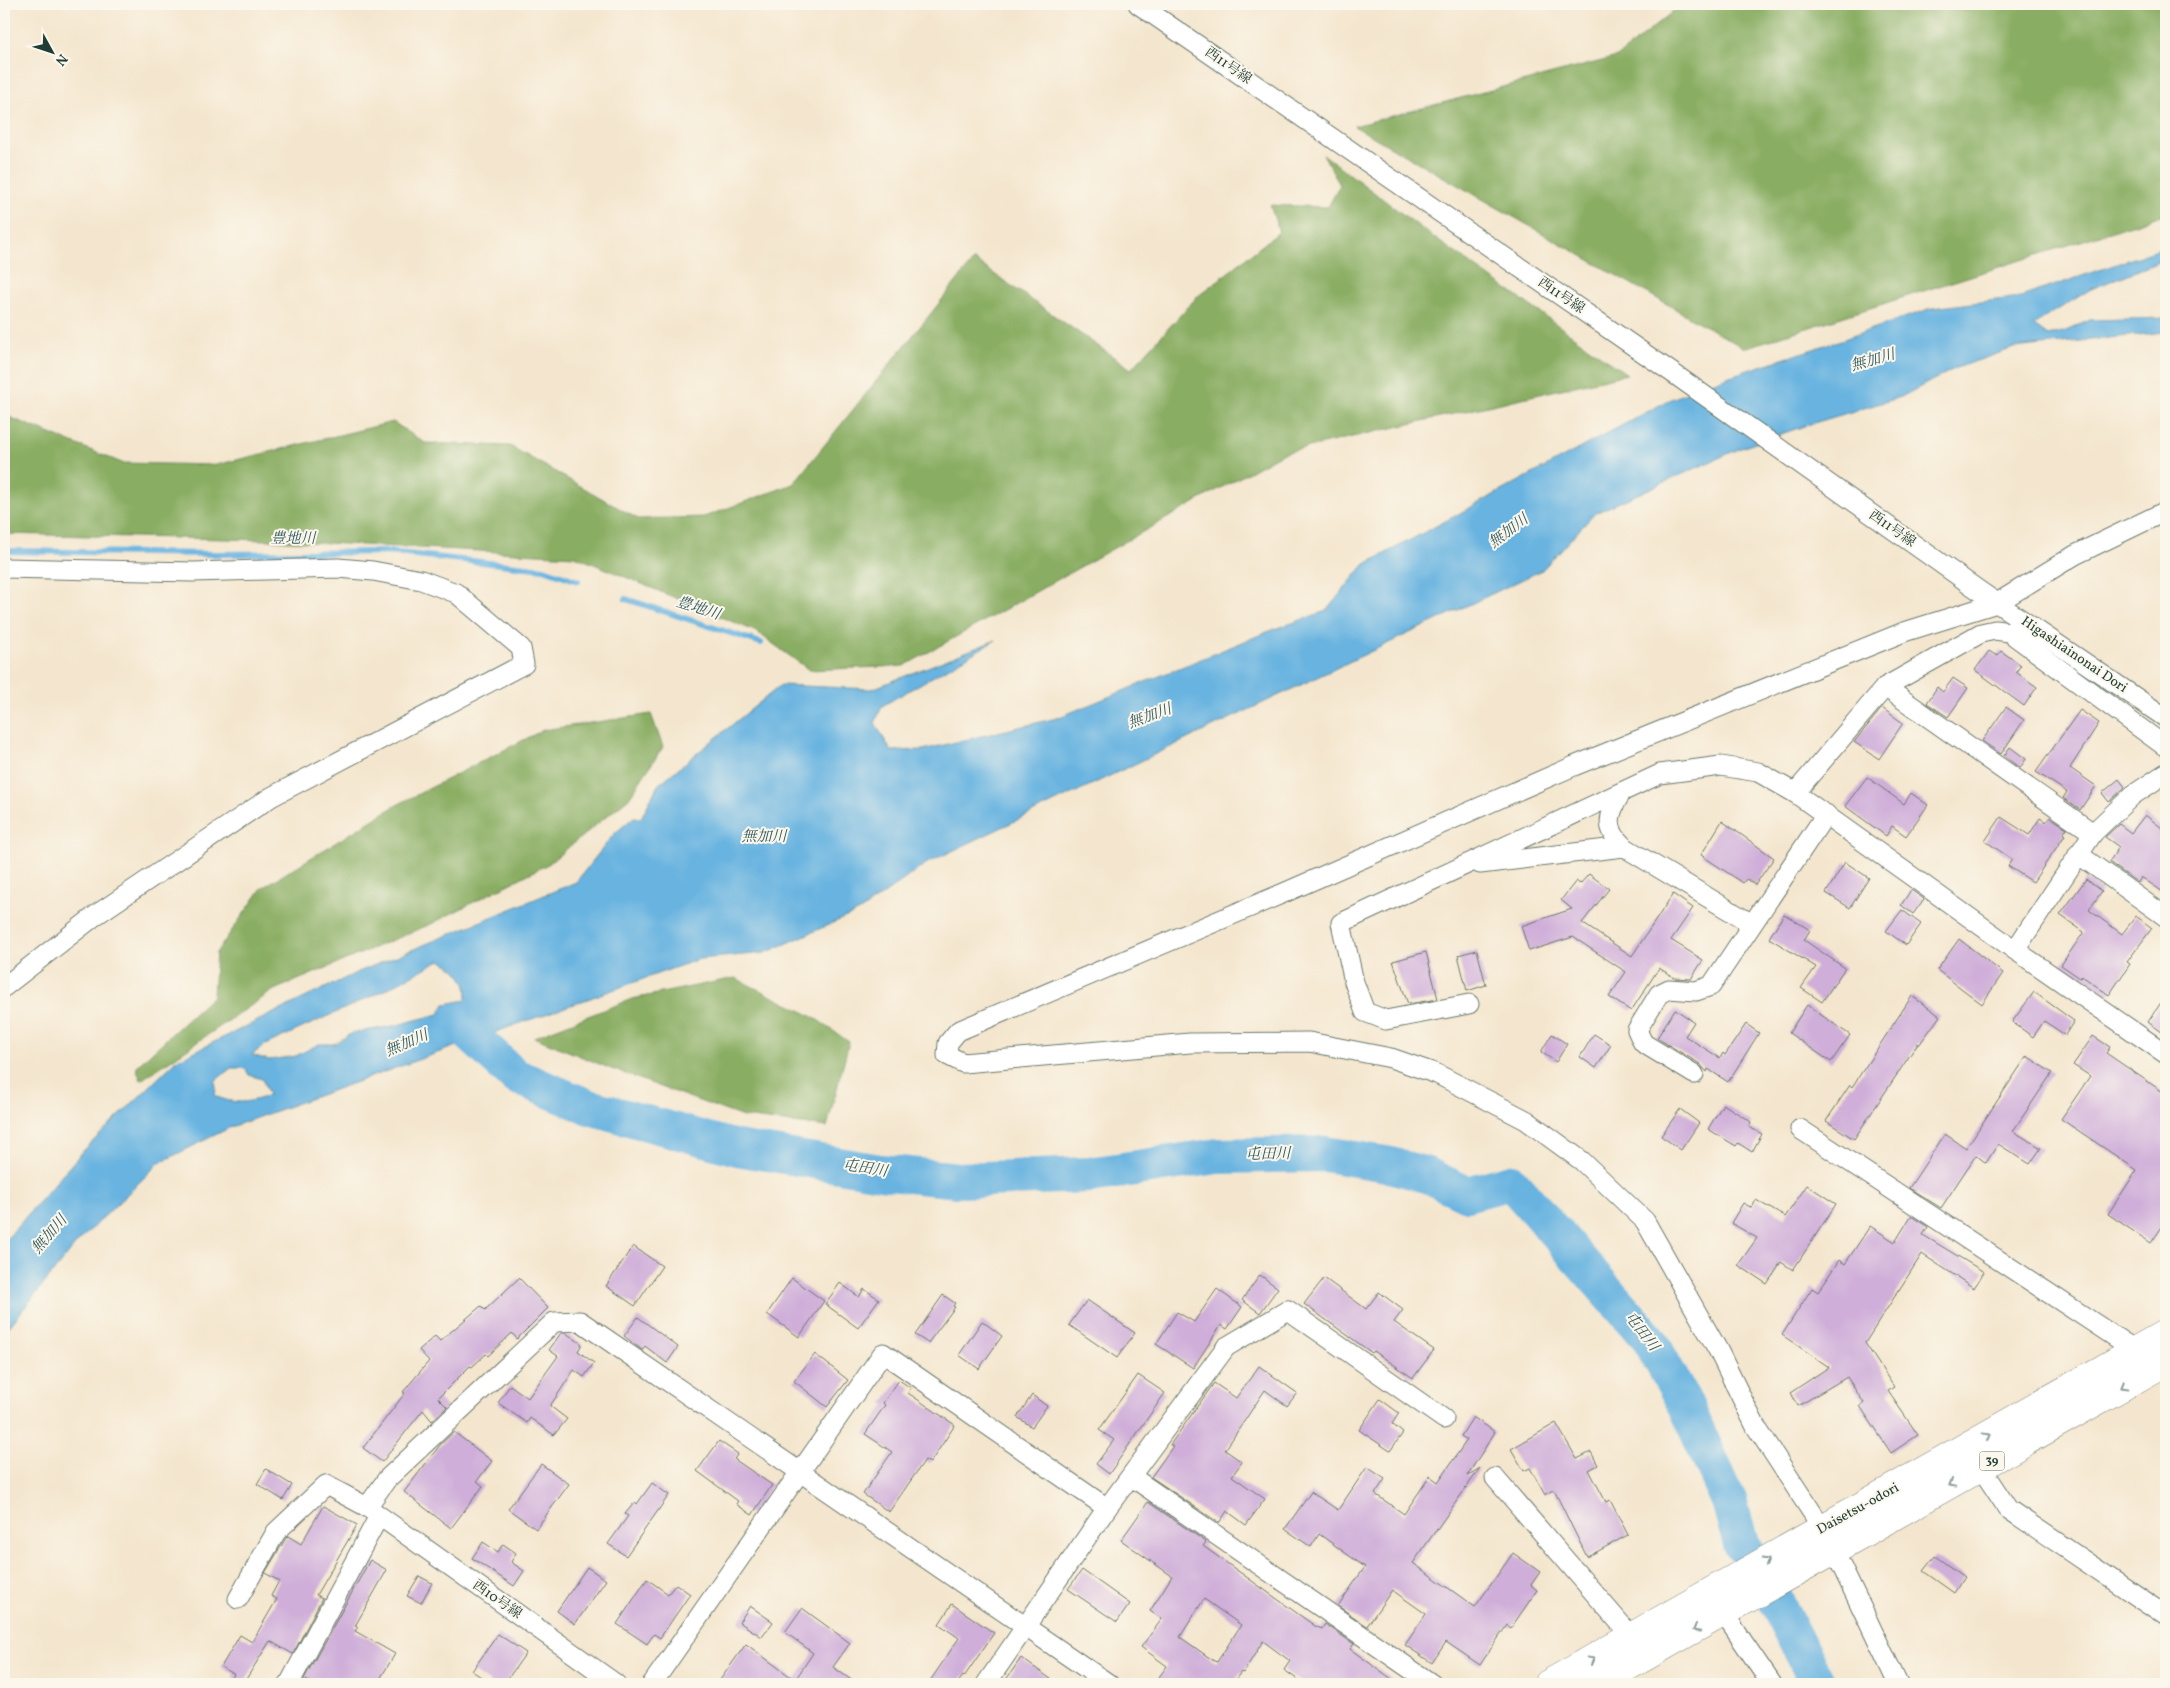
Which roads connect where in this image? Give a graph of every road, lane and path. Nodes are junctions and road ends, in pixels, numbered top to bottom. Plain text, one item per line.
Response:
1 (1138, 4) edge
2 (2166, 511) edge
3 (4, 568) edge
4 (1981, 592) joint
5 (1997, 603) junction
6 (1886, 687) junction
7 (2166, 718) edge
8 (2166, 747) edge
9 (2166, 773) edge
10 (1621, 793) junction
11 (1795, 793) junction
12 (1826, 814) junction
13 (2093, 833) junction
14 (1624, 847) junction
15 (2078, 854) junction
16 (1465, 865) junction
17 (2166, 917) edge
18 (1752, 924) junction
19 (2015, 950) junction
20 (4, 987) edge
21 (1469, 1004) dead end
22 (2166, 1054) edge
23 (1694, 1074) dead end
24 (1800, 1129) dead end
25 (2166, 1333) edge
26 (2135, 1350) junction
27 (2166, 1362) edge
28 (1444, 1419) dead end
29 (1981, 1468) junction
30 (799, 1472) junction
31 (1132, 1477) junction
32 (1495, 1478) dead end
33 (1107, 1508) junction
34 (373, 1511) junction
35 (1821, 1544) junction
36 (238, 1599) dead end
37 (1730, 1601) junction
38 (2166, 1616) edge
39 (1025, 1627) junction
40 (1632, 1637) junction
41 (289, 1684) edge
42 (616, 1684) edge
43 (652, 1684) edge
44 (986, 1684) edge
45 (1109, 1684) edge
46 (1432, 1684) edge
47 (1548, 1684) edge
48 (1597, 1684) edge
49 (1772, 1684) edge
50 (1898, 1684) edge

1 - 4 street, 西11号線
2 - 5 street
3 - 20 street
4 - 5 street, Higashiainonai Dori
5 - 7 street, Higashiainonai Dori
5 - 35 street
6 - 8 street
6 - 11 street
6 - 13 street
9 - 13 street
10 - 11 street
10 - 14 street
10 - 16 street
11 - 12 street
12 - 18 street
12 - 19 street
13 - 15 street
14 - 16 street
14 - 18 street
15 - 17 street
15 - 19 street
16 - 21 street
18 - 23 street
19 - 22 street
24 - 26 street
25 - 26 highway, Daisetsu-odori / 39
35 -> 26 highway, Daisetsu-odori / 39
27 -> 29 highway, Daisetsu-odori / 39
28 - 31 street
29 -> 35 highway, Daisetsu-odori / 39
29 - 38 street
30 - 33 street
30 - 34 street
30 - 39 street
30 - 43 street
31 - 33 street
31 - 46 street
32 - 40 street
33 - 39 street
34 - 36 street, 西10号線
34 - 41 street
34 - 42 street, 西10号線
35 - 37 highway, Daisetsu-odori / 39
35 - 50 street
37 - 40 highway, Daisetsu-odori / 39
37 -> 48 highway, Daisetsu-odori / 39
37 - 49 street
39 - 44 street
39 - 45 street
47 -> 40 highway, Daisetsu-odori / 39

